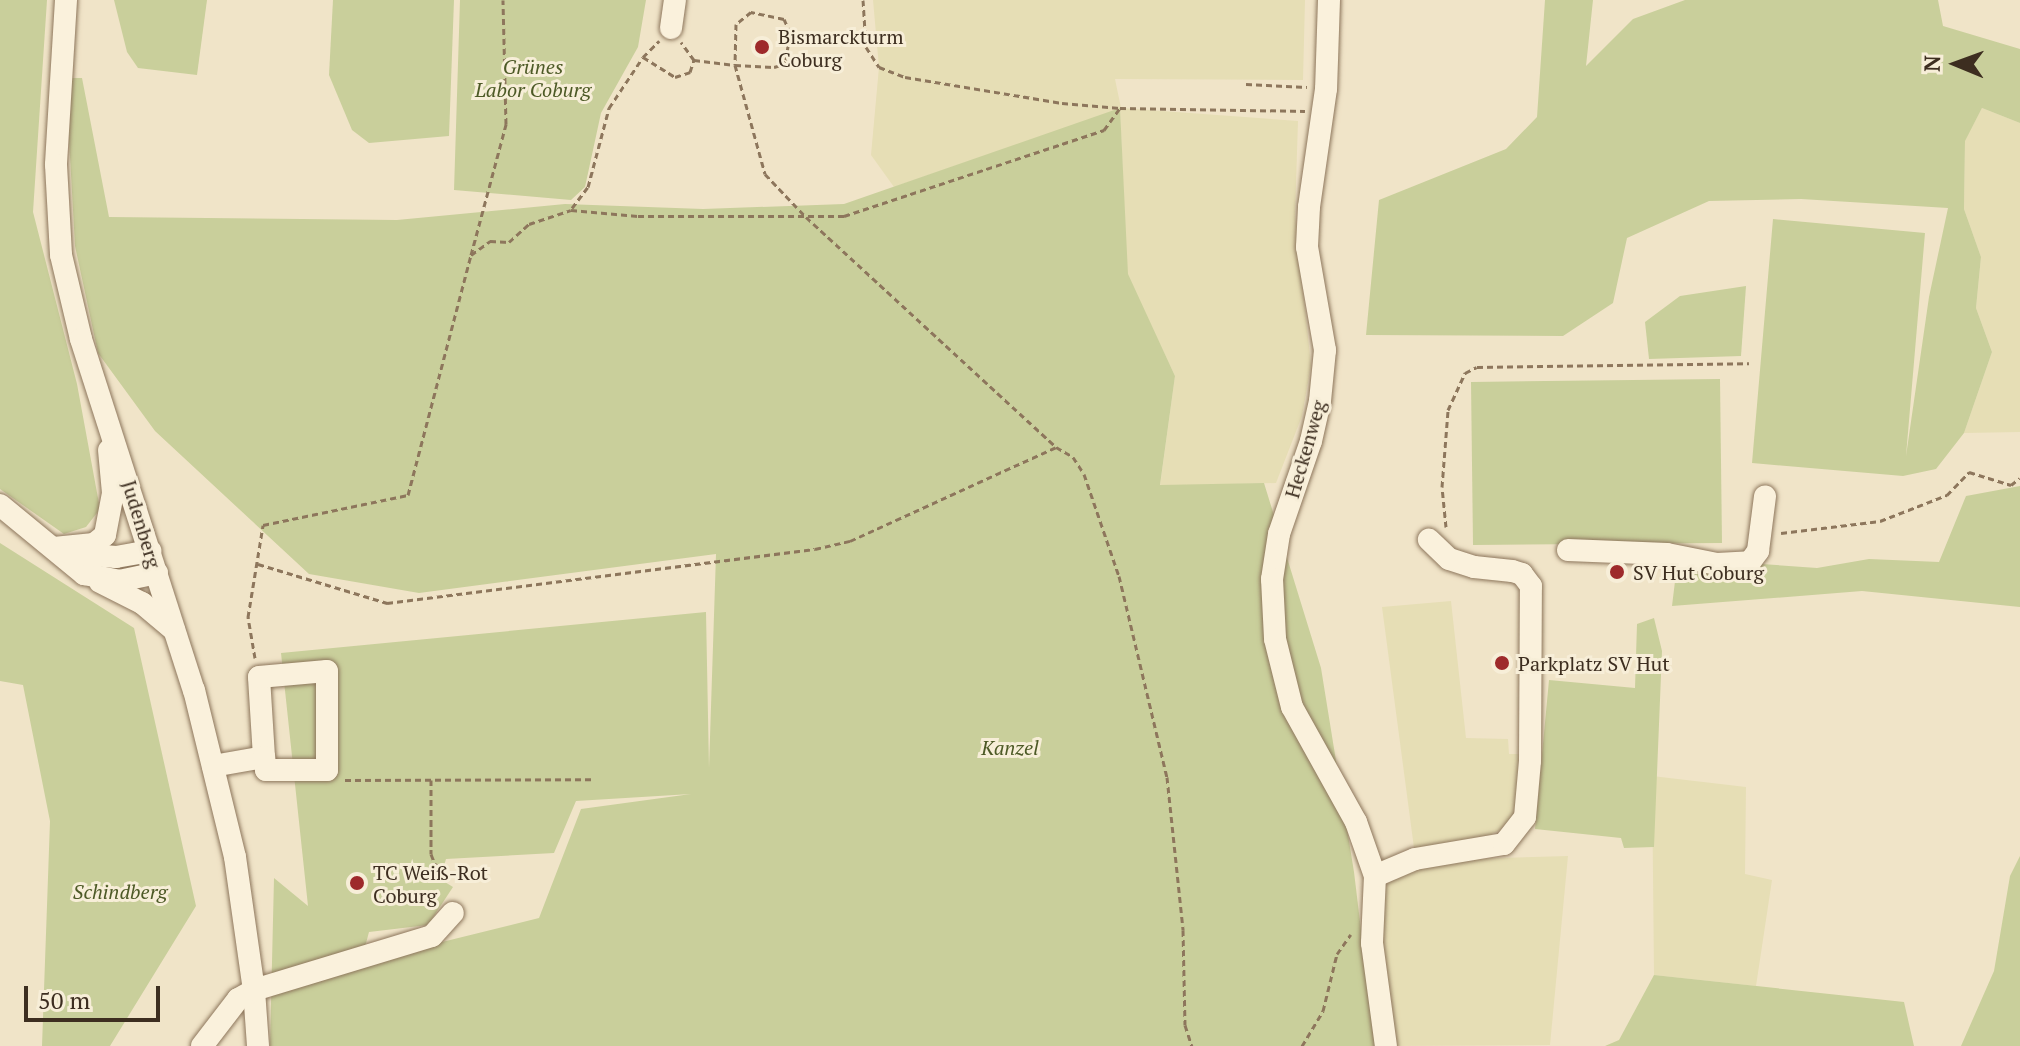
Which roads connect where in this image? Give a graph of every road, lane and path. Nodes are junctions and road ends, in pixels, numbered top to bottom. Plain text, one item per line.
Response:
1 (66, 0) edge
2 (503, 0) edge
3 (675, 0) edge
4 (863, 0) edge
5 (1329, 0) edge
6 (671, 28) junction
7 (643, 57) junction
8 (694, 60) junction
9 (735, 65) junction
10 (1246, 84) dead end
11 (1326, 89) junction
12 (1120, 108) junction
13 (1321, 112) junction
14 (571, 210) junction
15 (806, 217) junction
16 (471, 255) junction
17 (1749, 363) dead end
18 (106, 409) junction
19 (1056, 447) junction
20 (2020, 478) edge
21 (1765, 496) dead end
22 (0, 505) edge
23 (1761, 536) junction
24 (1429, 540) dead end
25 (54, 548) junction
26 (1568, 550) dead end
27 (1449, 559) junction
28 (154, 562) junction
29 (257, 564) junction
30 (84, 574) junction
31 (176, 633) junction
32 (259, 677) junction
33 (264, 757) junction
34 (213, 766) junction
35 (327, 770) junction
36 (593, 779) dead end
37 (431, 780) junction
38 (451, 874) dead end
39 (1375, 876) junction
40 (453, 913) dead end
41 (1352, 933) dead end
42 (254, 990) junction
43 (202, 1046) edge
44 (258, 1046) edge
45 (1192, 1046) edge
46 (1302, 1046) edge
47 (1386, 1046) edge

1 - 18 street, Judenberg
2 - 16 path
3 - 6 street
4 - 12 path
5 - 11 street, Heckenweg
6 - 7 path
6 - 8 path
7 - 8 path
7 - 14 path
8 - 9 path
9 - 9 path
9 - 15 path
10 - 11 path
11 - 13 street, Heckenweg
12 - 13 path
12 - 15 path
13 - 39 street, Heckenweg
14 - 15 path
14 - 16 path
15 - 19 path
16 - 29 path
17 - 27 path
18 - 25 street
18 - 28 street, Judenberg
19 - 29 path
19 - 45 path
20 - 23 path
21 - 23 street
22 - 25 street
23 - 26 street
24 - 27 street
25 - 28 street
25 - 30 street
27 - 39 street
28 - 30 street
28 - 31 street, Judenberg
29 - 32 path
30 - 31 street
31 - 34 street, Judenberg
32 - 33 street
32 - 35 street
33 - 34 street
33 - 35 street
34 - 42 street, Judenberg
35 - 37 path
36 - 37 path
37 - 38 path
39 - 47 street, Heckenweg
40 - 42 street
41 - 46 path
42 - 43 street
42 - 44 street, Judenberg

